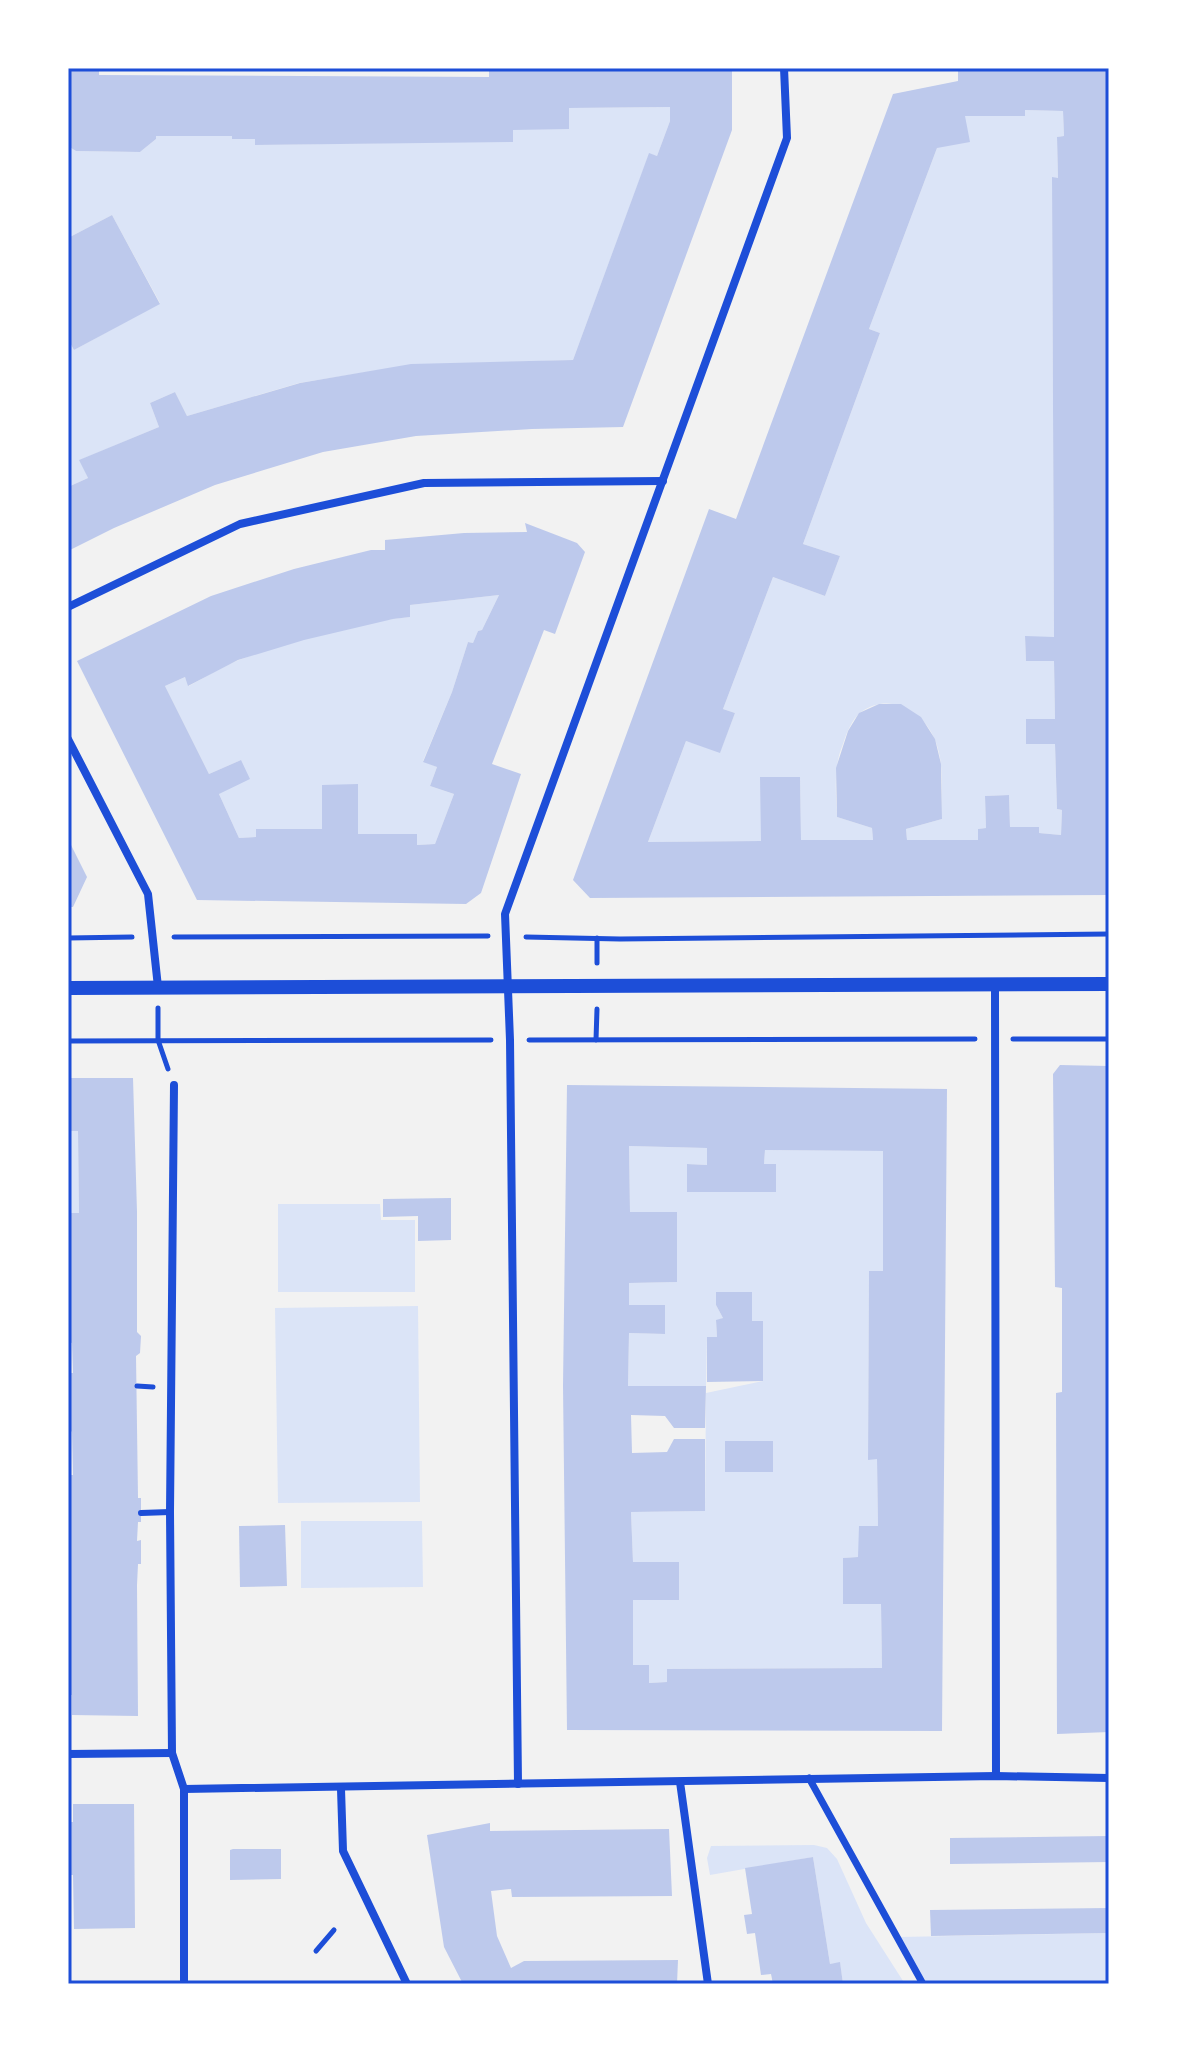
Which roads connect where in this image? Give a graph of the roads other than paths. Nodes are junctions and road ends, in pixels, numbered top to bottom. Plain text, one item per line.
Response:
1 (784, 68) edge
2 (663, 481) junction
3 (68, 607) edge
4 (68, 739) edge
5 (995, 984) junction
6 (1109, 984) edge
7 (508, 986) junction
8 (158, 987) junction
9 (68, 988) edge
10 (174, 1085) road end
11 (170, 1512) junction
12 (141, 1513) dead end
13 (172, 1753) junction
14 (68, 1754) edge
15 (996, 1776) junction
16 (809, 1778) junction
17 (1109, 1778) edge
18 (680, 1782) junction
19 (518, 1784) junction
20 (184, 1789) junction
21 (341, 1789) junction
22 (184, 1984) edge
23 (407, 1984) edge
24 (708, 1984) edge
25 (923, 1984) edge

1 - 2 street
2 - 3 street
2 - 7 street
4 - 8 street
5 - 6 street
5 - 7 street
5 - 15 street
7 - 8 street
7 - 19 street
8 - 9 street
10 - 11 street
11 - 12 lane
11 - 13 street
13 - 14 street
13 - 20 street
15 - 16 street
15 - 17 street
16 - 18 street
16 - 25 street
18 - 19 street
18 - 24 street
19 - 21 street
20 - 21 street
20 - 22 street
21 - 23 street

